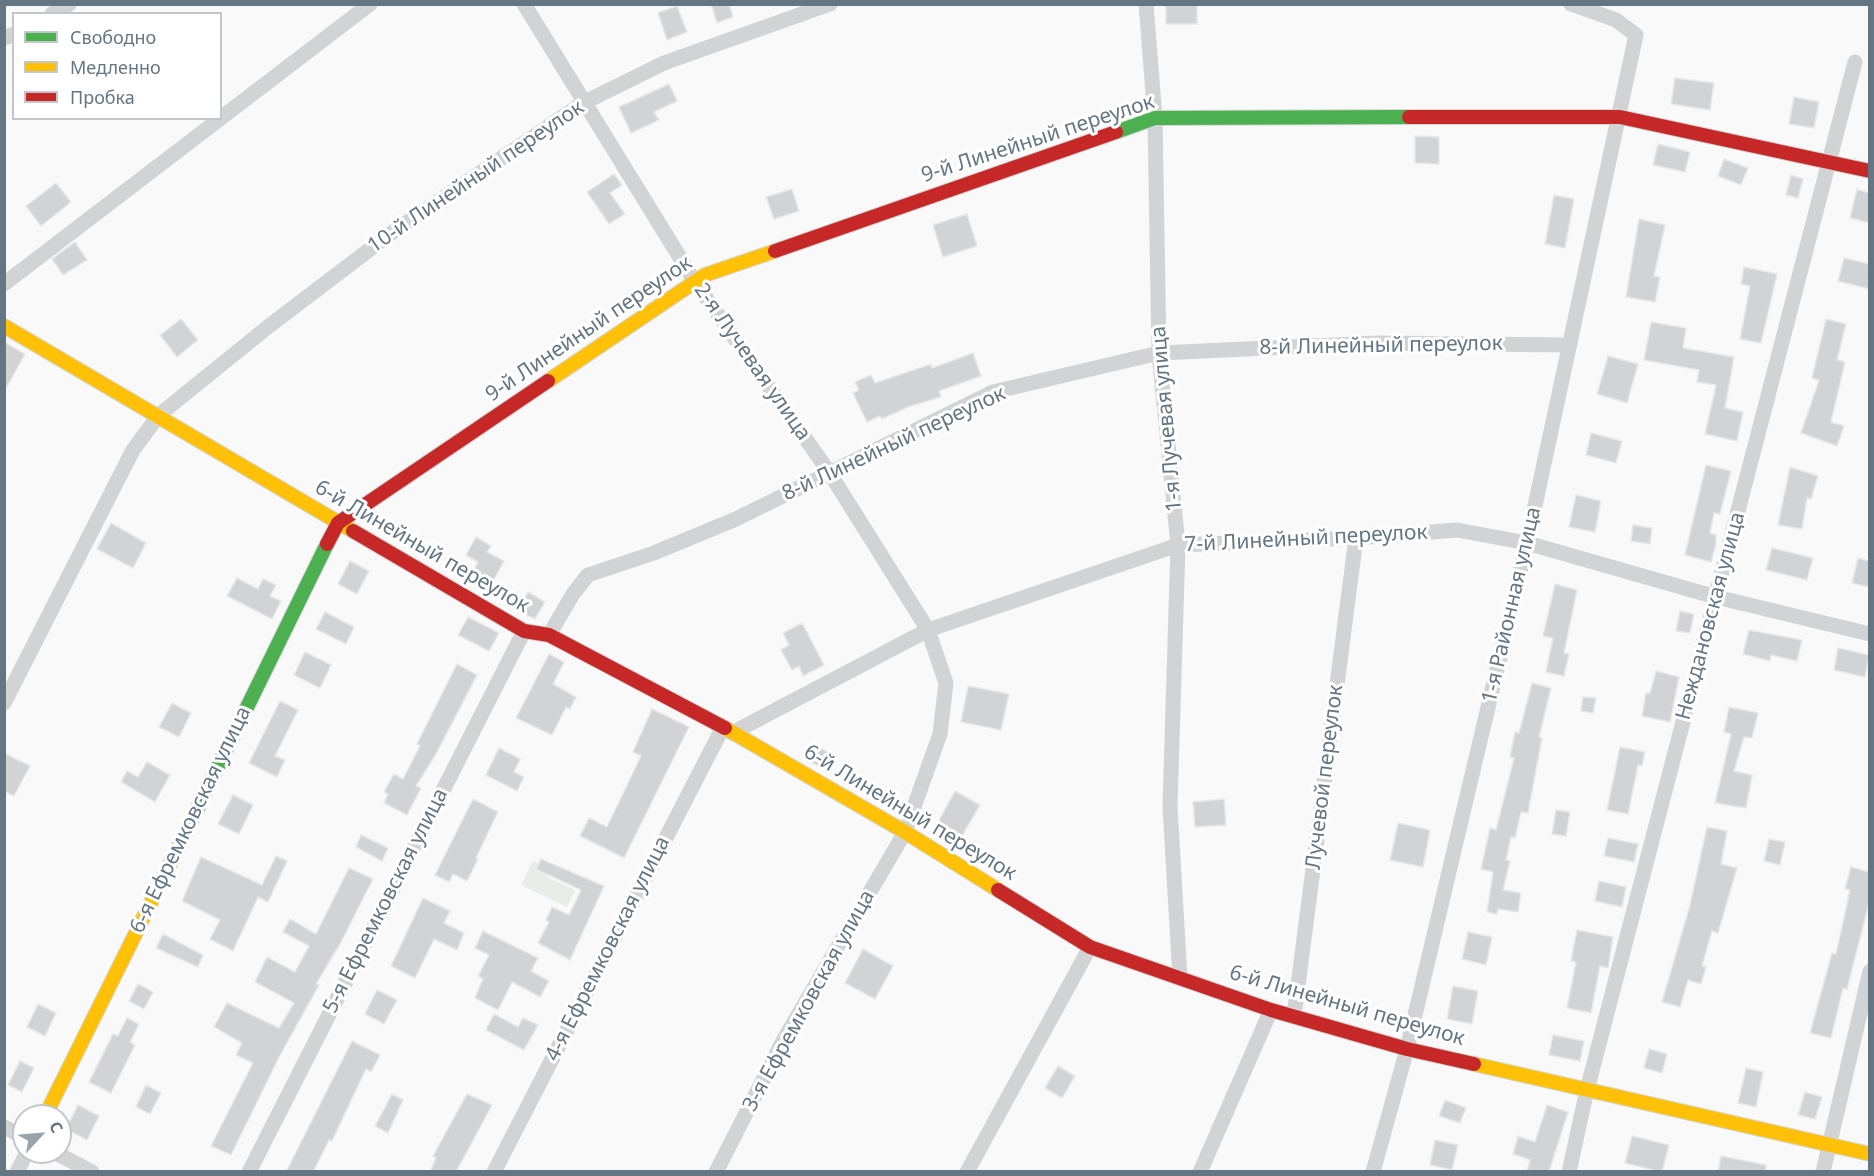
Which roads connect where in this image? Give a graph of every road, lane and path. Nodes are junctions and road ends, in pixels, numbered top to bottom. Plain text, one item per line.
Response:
1 (69, 4) edge
2 (370, 4) edge
3 (524, 4) edge
4 (830, 4) edge
5 (1146, 4) edge
6 (1571, 4) edge
7 (55, 12) edge
8 (1855, 62) dead end
9 (583, 103) junction
10 (222, 117) edge
11 (1620, 117) junction
12 (1155, 118) junction
13 (218, 120) edge
14 (1828, 161) junction
15 (1869, 171) edge
16 (695, 282) junction
17 (4, 284) edge
18 (4, 326) edge
19 (1570, 345) junction
20 (1159, 353) junction
21 (159, 415) junction
22 (829, 472) junction
23 (338, 523) junction
24 (1356, 538) junction
25 (1527, 543) junction
26 (1178, 545) junction
27 (1716, 597) junction
28 (928, 630) junction
29 (524, 631) junction
30 (1869, 634) edge
31 (549, 635) junction
32 (4, 702) edge
33 (728, 730) junction
34 (905, 832) junction
35 (1090, 947) junction
36 (1869, 971) edge
37 (1180, 978) junction
38 (1271, 1010) junction
39 (1294, 1016) junction
40 (1407, 1049) junction
41 (1587, 1090) junction
42 (51, 1104) edge
43 (1830, 1144) junction
44 (1869, 1154) edge
45 (72, 1161) edge
46 (92, 1172) edge
47 (249, 1172) edge
48 (494, 1172) edge
49 (716, 1172) edge
50 (967, 1172) edge
51 (1200, 1172) edge
52 (1373, 1172) edge
53 (1569, 1172) edge
54 (1823, 1172) edge

1 - 7 street
2 - 10 street
3 - 9 street, 2-я Лучевая улица
4 - 9 street, 10-й Линейный переулок
5 - 12 street, 1-я Лучевая улица
6 - 11 street, 1-я Районная улица
8 - 14 street, Неждановская улица
9 - 16 street, 2-я Лучевая улица
9 - 21 street, 10-й Линейный переулок
11 - 12 street, 9-й Линейный переулок
11 - 14 street, 9-й Линейный переулок
11 - 19 street, 1-я Районная улица
12 - 16 street, 9-й Линейный переулок
12 - 20 street, 1-я Лучевая улица
13 - 17 street
14 - 15 street, 9-й Линейный переулок
14 - 27 street, Неждановская улица
16 - 22 street, 2-я Лучевая улица
16 - 23 street, 9-й Линейный переулок
18 - 21 street, 6-й Линейный переулок
19 - 20 street, 8-й Линейный переулок
19 - 25 street, 1-я Районная улица
20 - 22 street, 8-й Линейный переулок
20 - 26 street, 1-я Лучевая улица
21 - 23 street, 6-й Линейный переулок
21 - 32 street, 10-й Линейный переулок
22 - 28 street, 2-я Лучевая улица
22 - 31 street, 8-й Линейный переулок
23 - 29 street, 6-й Линейный переулок
23 - 42 street, 6-я Ефремковская улица
24 - 25 street, 7-й Линейный переулок
24 - 26 street, 7-й Линейный переулок
24 - 39 street, Лучевой переулок
25 - 27 street, 7-й Линейный переулок
25 - 40 street, 1-я Районная улица
26 - 28 street, 7-й Линейный переулок
26 - 37 street, 1-я Лучевая улица
27 - 30 street, 7-й Линейный переулок
27 - 41 street, Неждановская улица
28 - 33 street, 7-й Линейный переулок
28 - 34 street, 2-я Лучевая улица
29 - 31 street, 6-й Линейный переулок
29 - 47 street, 5-я Ефремковская улица
31 - 33 street, 6-й Линейный переулок
33 - 34 street, 6-й Линейный переулок
33 - 48 street, 4-я Ефремковская улица
34 - 35 street, 6-й Линейный переулок
34 - 49 street, 3-я Ефремковская улица
35 - 37 street, 6-й Линейный переулок
35 - 50 street
36 - 43 street
37 - 38 street, 6-й Линейный переулок
38 - 39 street, 6-й Линейный переулок
38 - 51 street
39 - 40 street, 6-й Линейный переулок
40 - 41 street, 6-й Линейный переулок
40 - 52 street, 1-я Районная улица
41 - 43 street, 6-й Линейный переулок
41 - 53 street, Неждановская улица
43 - 44 street, 6-й Линейный переулок
43 - 54 street
45 - 46 street

